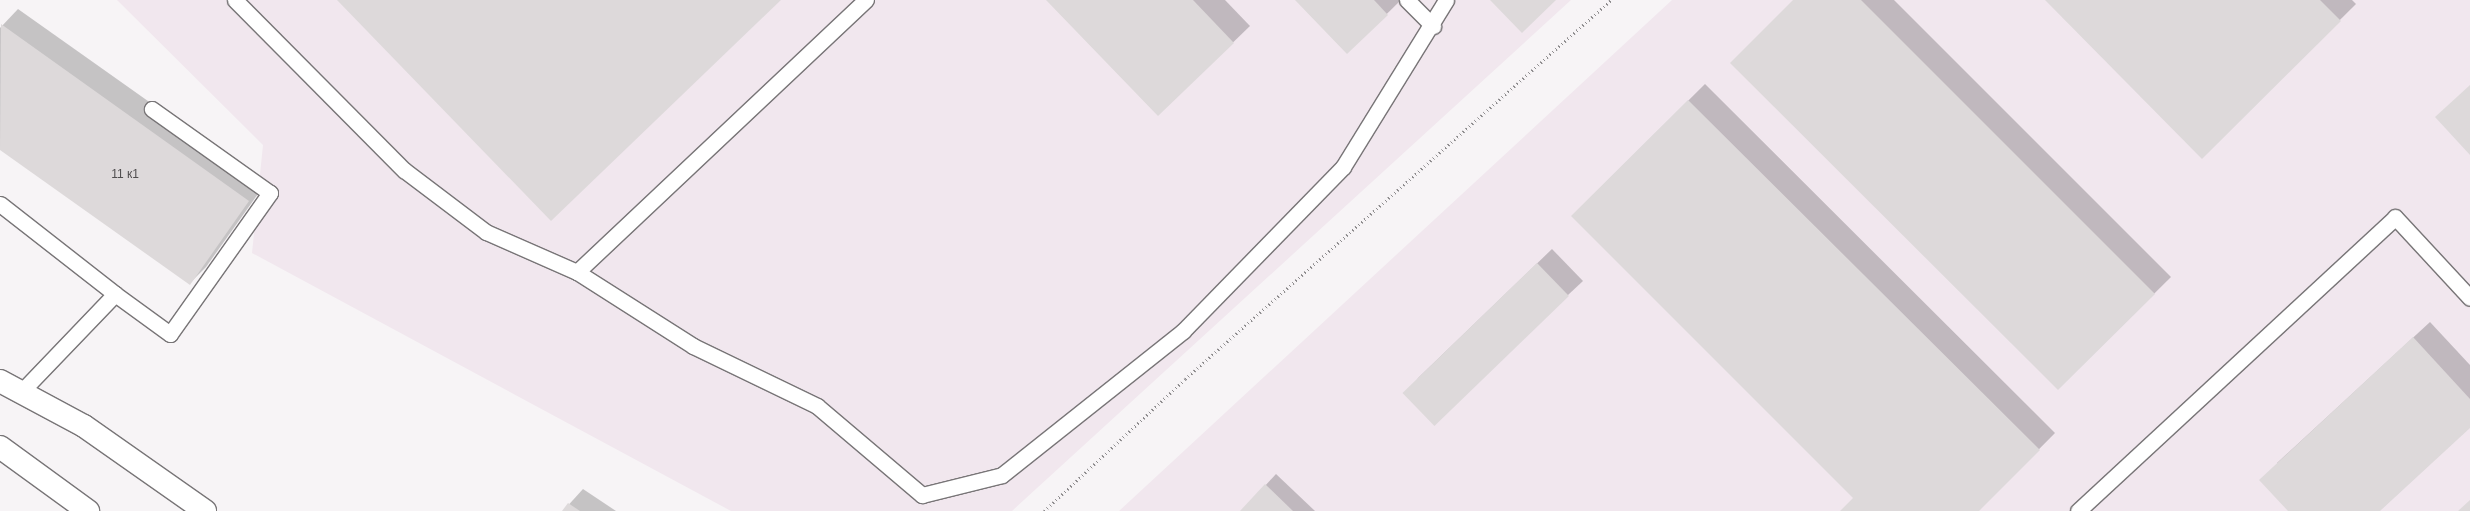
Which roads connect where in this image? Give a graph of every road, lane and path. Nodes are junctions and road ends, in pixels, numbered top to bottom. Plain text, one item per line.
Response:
1 (235, 0) edge
2 (866, 0) edge
3 (1406, 0) edge
4 (1446, 0) edge
5 (1611, 0) edge
6 (1433, 26) junction
7 (152, 109) dead end
8 (0, 204) edge
9 (577, 272) junction
10 (115, 294) junction
11 (2470, 298) edge
12 (0, 381) edge
13 (20, 393) junction
14 (0, 447) edge
15 (88, 511) edge
16 (205, 511) edge
17 (1044, 511) edge
18 (2078, 511) edge

1 - 9 lane
2 - 9 lane
3 - 6 lane
4 - 6 lane
5 - 17 path
6 - 9 lane
7 - 10 lane
8 - 10 lane
10 - 13 lane
11 - 18 lane
12 - 13 street
13 - 16 street
14 - 15 street

